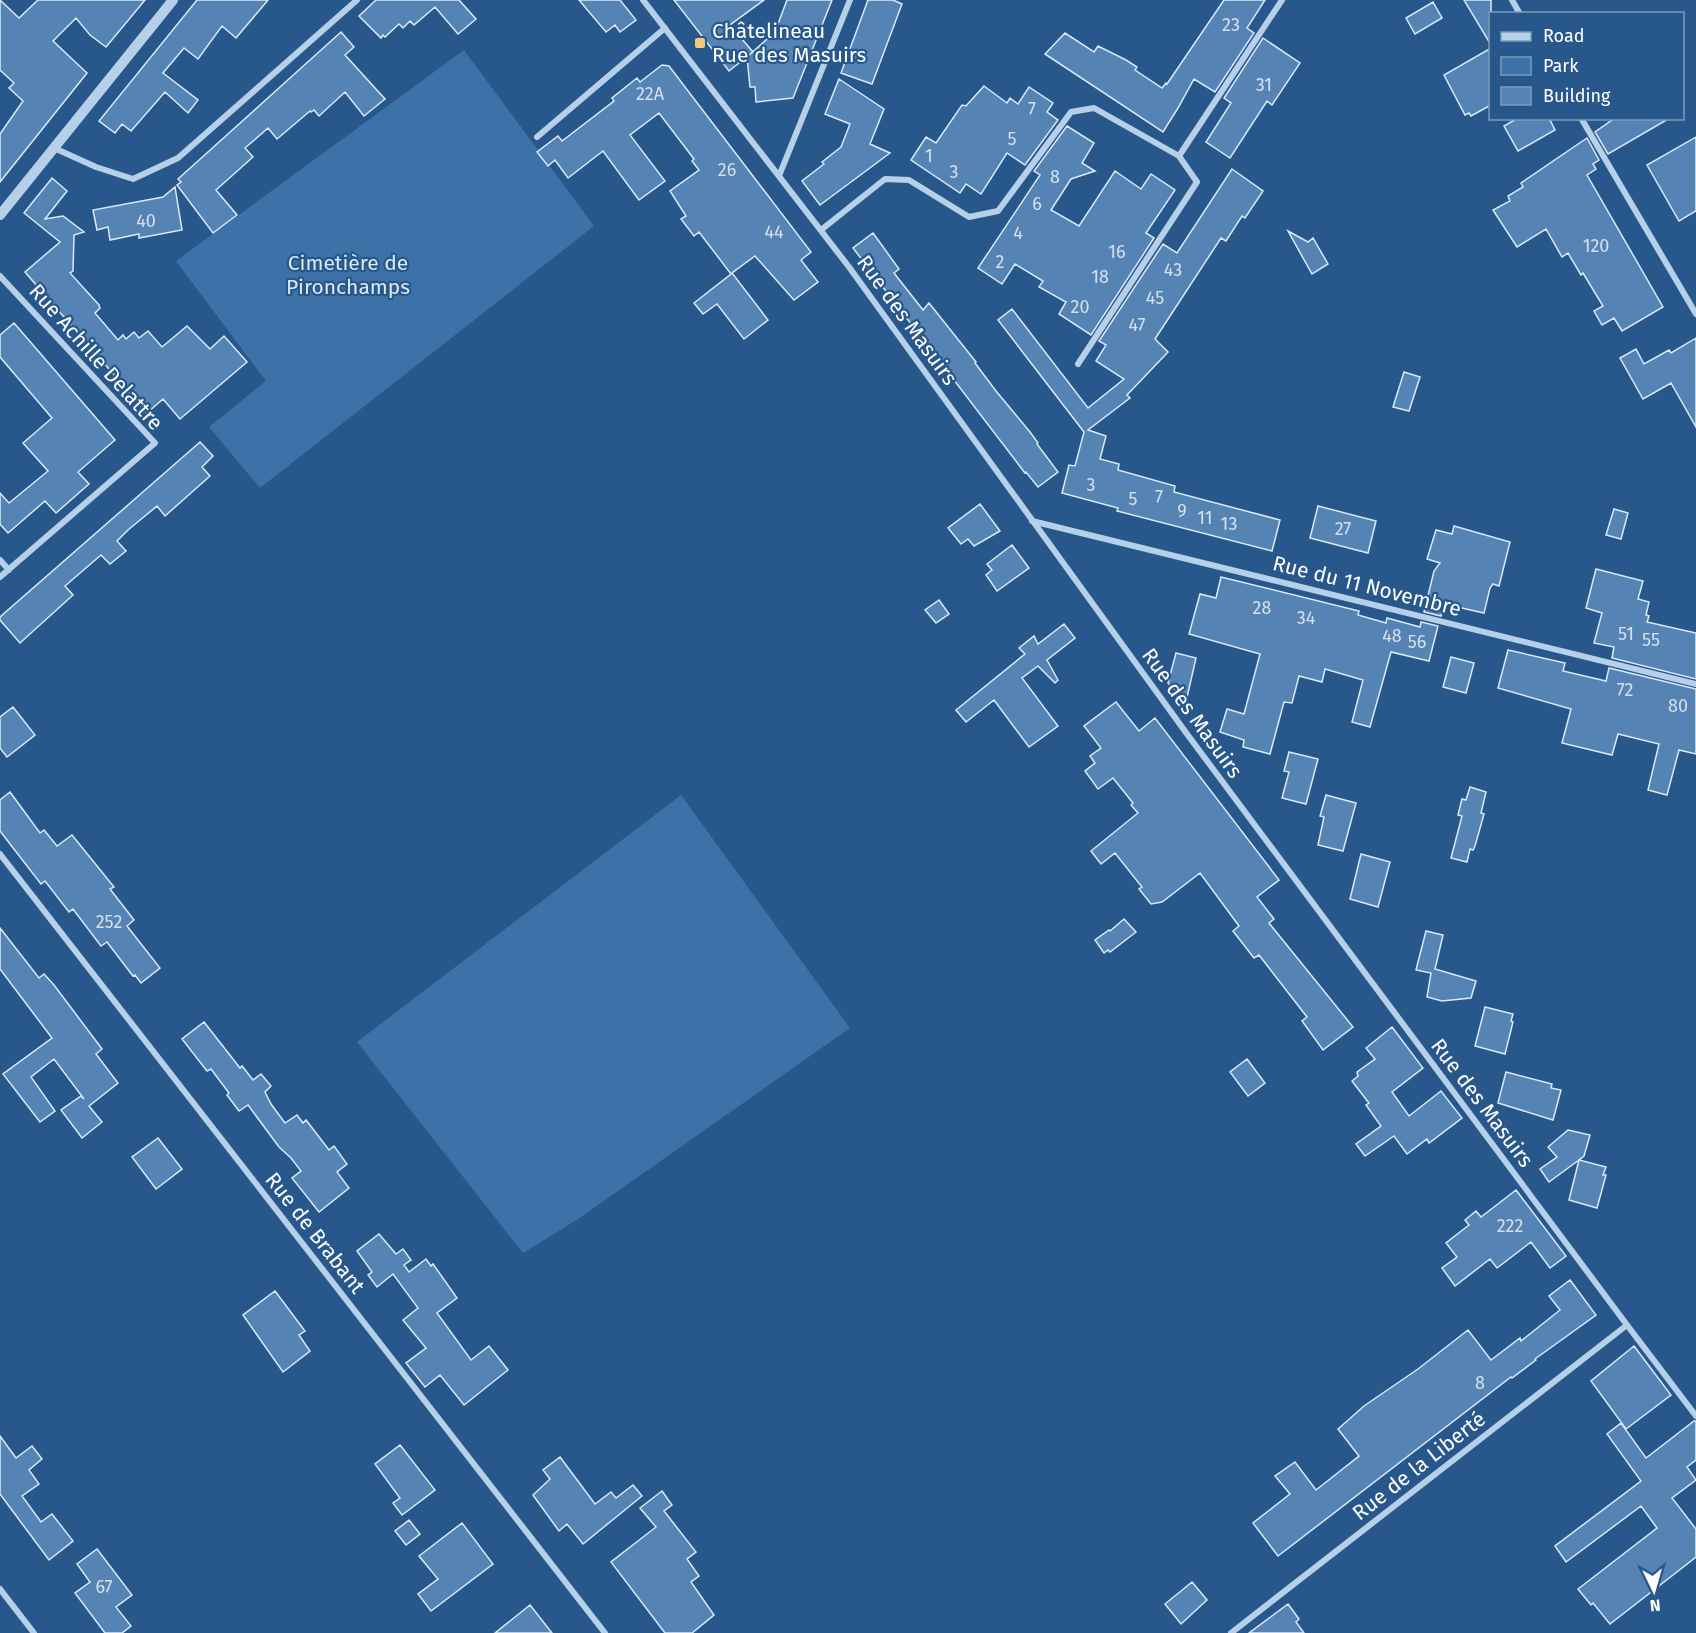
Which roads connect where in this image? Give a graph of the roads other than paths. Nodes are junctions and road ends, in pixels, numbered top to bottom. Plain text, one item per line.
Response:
1 (172, 0) edge
2 (357, 0) edge
3 (643, 0) edge
4 (849, 0) edge
5 (1282, 0) edge
6 (665, 28) junction
7 (1582, 120) edge
8 (537, 136) dead end
9 (53, 148) junction
10 (1179, 156) junction
11 (779, 176) junction
12 (0, 215) edge
13 (821, 230) junction
14 (0, 276) edge
15 (1696, 314) edge
16 (1078, 364) dead end
17 (1031, 520) junction
18 (0, 560) edge
19 (9, 570) junction
20 (0, 577) edge
21 (1696, 684) edge
22 (0, 854) edge
23 (1627, 1325) junction
24 (1696, 1416) edge
25 (0, 1589) edge
26 (34, 1633) edge
27 (605, 1633) edge
28 (1231, 1633) edge

1 - 9 street
2 - 9 street
3 - 6 street, Rue des Masuirs
4 - 11 street
5 - 10 street
6 - 8 street
6 - 11 street, Rue des Masuirs
7 - 15 street
9 - 12 street
10 - 13 street
10 - 16 street
11 - 13 street, Rue des Masuirs
13 - 17 street, Rue des Masuirs
14 - 19 street, Rue Achille Delattre
17 - 21 street, Rue du 11 Novembre
17 - 23 street, Rue des Masuirs
18 - 19 street
19 - 20 street, Rue Achille Delattre
22 - 27 street, Rue de Brabant
23 - 24 street, Rue des Masuirs
23 - 28 street, Rue de la Liberté
25 - 26 street

